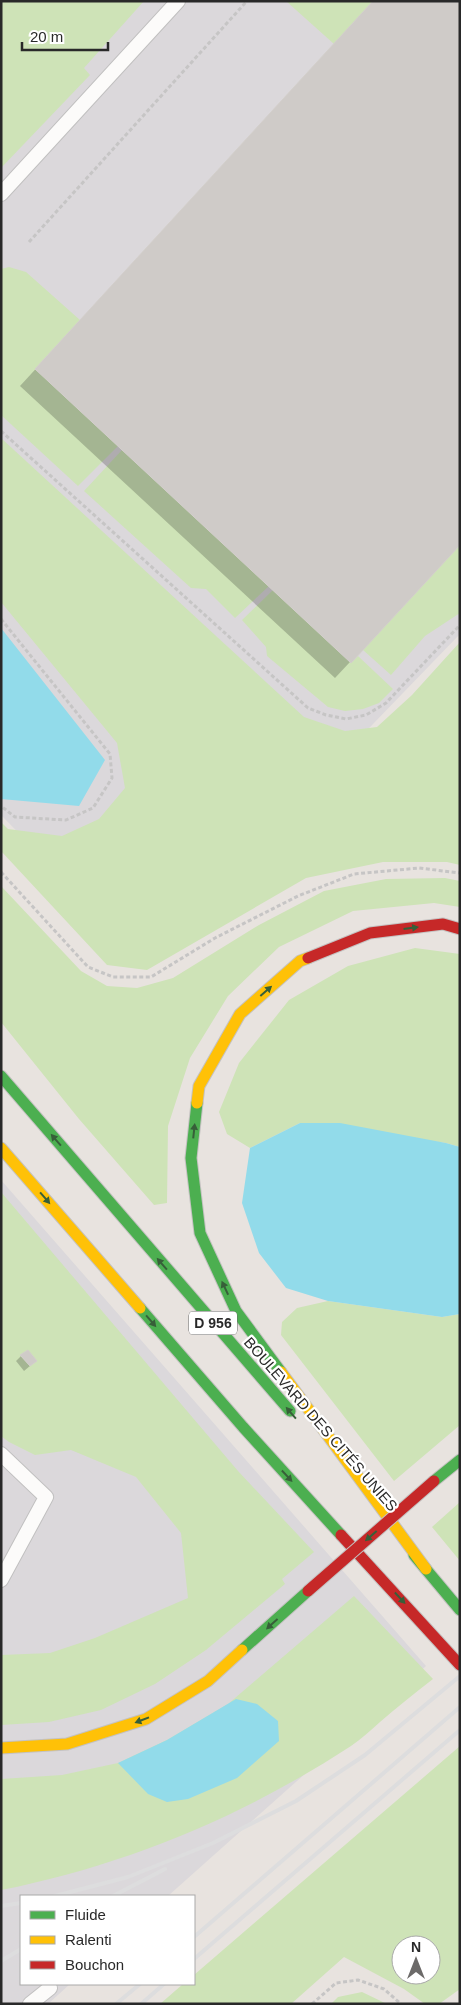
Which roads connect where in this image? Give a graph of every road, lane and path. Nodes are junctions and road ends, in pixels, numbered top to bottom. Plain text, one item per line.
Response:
1 (178, 1) edge
2 (247, 1) edge
3 (1, 194) edge
4 (29, 242) dead end
5 (1, 431) edge
6 (1, 619) edge
7 (460, 625) edge
8 (1, 806) edge
9 (1, 872) edge
10 (460, 873) edge
11 (460, 929) edge
12 (1, 1076) edge
13 (1, 1148) edge
14 (299, 1421) dead end
15 (324, 1451) dead end
16 (1, 1454) edge
17 (460, 1460) edge
18 (426, 1569) junction
19 (1, 1580) edge
20 (460, 1610) edge
21 (460, 1665) edge
22 (1, 1748) edge
23 (50, 1988) dead end
24 (30, 2004) edge
25 (312, 2004) edge
26 (401, 2004) edge

1 - 3 lane
2 - 4 path
5 - 7 path
6 - 8 path
9 - 10 path
18 -> 11 main road
14 -> 12 main road, BOULEVARD DES CITÉS UNIES / D 956
13 -> 21 main road, D 956
15 - 18 main road, BOULEVARD DES CITÉS UNIES
16 - 19 lane
17 -> 22 main road, bridge
18 - 20 main road, BOULEVARD DES CITÉS UNIES
23 - 24 lane
25 - 26 path

